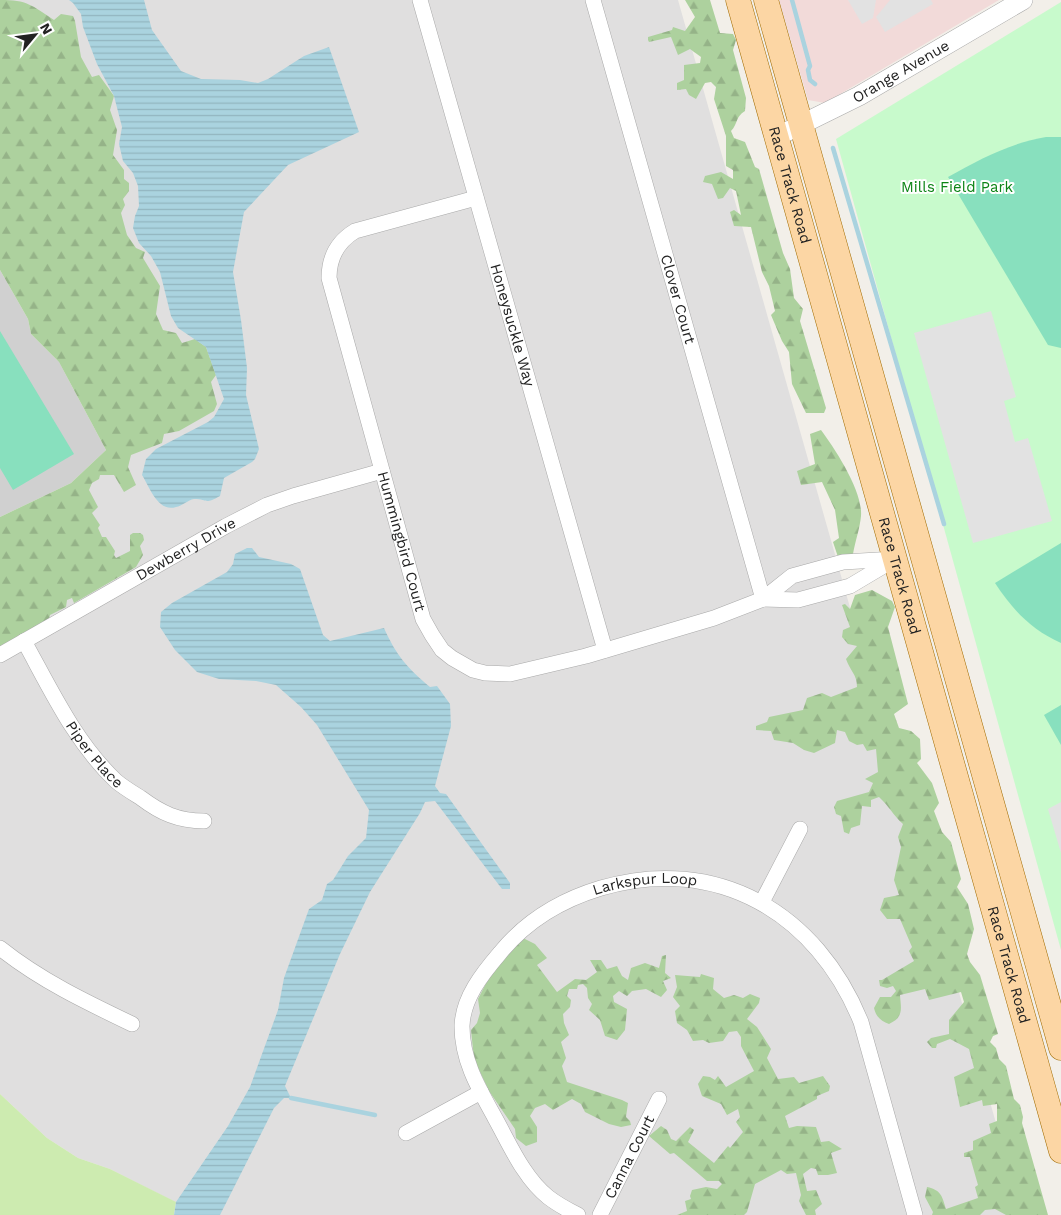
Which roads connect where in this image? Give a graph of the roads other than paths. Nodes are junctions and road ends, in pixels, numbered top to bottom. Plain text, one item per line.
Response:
1 (420, 0) edge
2 (593, 0) edge
3 (738, 0) edge
4 (766, 0) edge
5 (1023, 0) edge
6 (801, 125) junction
7 (776, 137) junction
8 (476, 198) junction
9 (382, 471) junction
10 (895, 559) junction
11 (763, 599) junction
12 (24, 641) junction
13 (605, 650) junction
14 (0, 655) edge
15 (204, 821) dead end
16 (800, 829) dead end
17 (762, 902) junction
18 (0, 948) edge
19 (132, 1024) dead end
20 (1061, 1048) edge
21 (481, 1092) junction
22 (659, 1098) dead end
23 (406, 1133) dead end
24 (1061, 1151) edge
25 (578, 1215) edge
26 (600, 1215) edge
27 (915, 1215) edge

1 - 8 street, Honeysuckle Way
2 - 11 street, Clover Court
3 - 7 main road, Race Track Road
4 - 6 main road, Race Track Road
5 - 6 street, Orange Avenue
6 - 7 street, Orange Avenue
6 - 20 main road, Race Track Road
7 - 10 main road, Race Track Road
8 - 9 street, Hummingbird Court
8 - 13 street, Honeysuckle Way
9 - 12 street, Dewberry Drive
9 - 13 street, Hummingbird Court
10 - 11 street, Hummingbird Court
10 - 11 street, Hummingbird Court
10 - 24 main road, Race Track Road
11 - 13 street, Hummingbird Court
12 - 14 street, Dewberry Drive
12 - 15 street, Piper Place
16 - 17 street
17 - 21 street, Larkspur Loop
17 - 27 street, Larkspur Loop
18 - 19 street
21 - 23 street
21 - 25 street, Larkspur Loop
22 - 26 street, Canna Court

